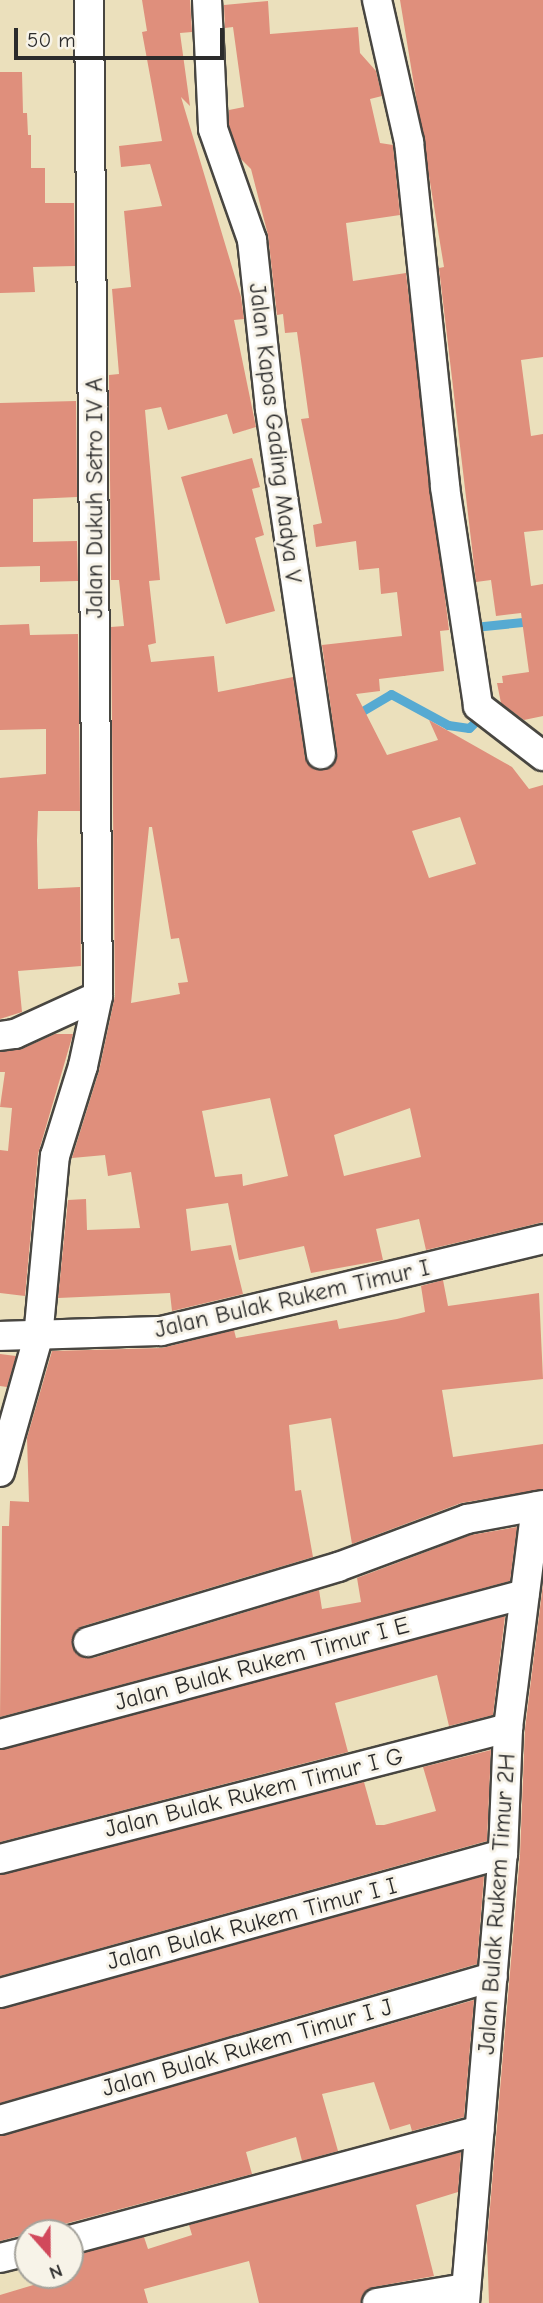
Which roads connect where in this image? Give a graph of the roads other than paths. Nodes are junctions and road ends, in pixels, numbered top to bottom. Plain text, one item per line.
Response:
1 (89, 0) edge
2 (207, 0) edge
3 (377, 0) edge
4 (321, 754) dead end
5 (543, 756) edge
6 (98, 996) junction
7 (0, 1035) edge
8 (543, 1240) edge
9 (0, 1336) edge
10 (38, 1338) junction
11 (0, 1472) edge
12 (539, 1506) edge
13 (525, 1594) junction
14 (88, 1642) dead end
15 (508, 1728) junction
16 (0, 1734) edge
17 (503, 1854) junction
18 (0, 1859) edge
19 (494, 1977) junction
20 (0, 1993) edge
21 (0, 2120) edge
22 (480, 2130) junction
23 (84, 2236) edge
24 (466, 2295) edge
25 (377, 2303) edge

1 - 6 street, Jalan Dukuh Setro IV A
2 - 4 street, Jalan Kapas Gading Madya V
3 - 5 street
6 - 7 street
6 - 10 street, Jalan Dukuh Setro IV A
8 - 10 street, Jalan Bulak Rukem Timur I
9 - 10 street, Jalan Bulak Rukem Timur I
10 - 11 street, Jalan Dukuh Setro IV A
12 - 13 street, Jalan Bulak Rukem Timur 2H
12 - 14 street
13 - 15 street, Jalan Bulak Rukem Timur 2H
13 - 16 street, Jalan Bulak Rukem Timur I E
15 - 17 street, Jalan Bulak Rukem Timur 2H
15 - 18 street, Jalan Bulak Rukem Timur I G
17 - 19 street, Jalan Bulak Rukem Timur 2H
17 - 20 street, Jalan Bulak Rukem Timur I I
19 - 21 street, Jalan Bulak Rukem Timur I J
19 - 22 street, Jalan Bulak Rukem Timur 2H
22 - 23 street
22 - 24 street, Jalan Bulak Rukem Timur 2H
24 - 25 street

